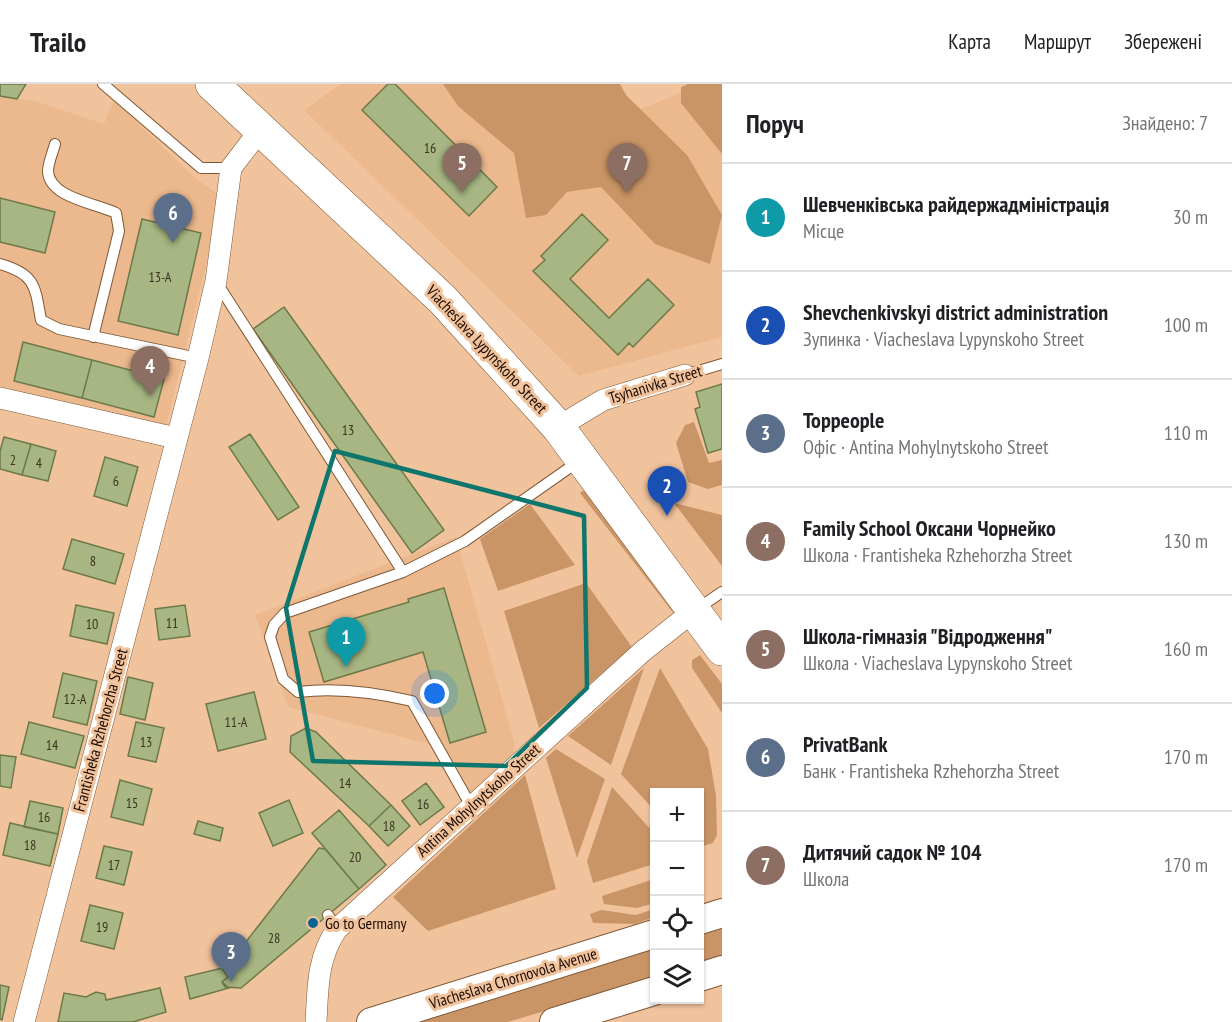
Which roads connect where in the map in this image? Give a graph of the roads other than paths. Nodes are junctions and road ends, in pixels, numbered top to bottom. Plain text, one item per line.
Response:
1 (103, 84) edge
2 (212, 84) edge
3 (261, 130) junction
4 (55, 144) dead end
5 (231, 168) junction
6 (0, 264) edge
7 (216, 281) junction
8 (93, 337) junction
9 (198, 358) junction
10 (722, 364) edge
11 (685, 375) joint
12 (0, 398) edge
13 (558, 427) junction
14 (176, 438) junction
15 (582, 459) junction
16 (403, 572) junction
17 (709, 601) edge
18 (722, 650) edge
19 (471, 806) junction
20 (722, 913) edge
21 (704, 918) edge
22 (650, 935) edge
23 (722, 970) edge
24 (704, 975) edge
25 (650, 992) edge
26 (24, 1022) edge
27 (316, 1022) edge
28 (371, 1022) edge
29 (554, 1022) edge

1 - 5 lane
2 - 3 main road, Viacheslava Lypynskoho Street
3 - 5 street
3 - 13 main road, Viacheslava Lypynskoho Street
4 - 8 lane
5 - 7 street, Frantisheka Rzhehorzha Street
6 - 8 lane
7 - 9 street, Frantisheka Rzhehorzha Street
7 - 16 lane
8 - 9 lane
9 - 14 street, Frantisheka Rzhehorzha Street
10 - 11 lane, Tsyhanivka Street
11 - 13 street, Tsyhanivka Street
12 - 14 street
13 - 15 main road, Viacheslava Lypynskoho Street
14 - 26 street, Frantisheka Rzhehorzha Street
15 - 16 lane
15 - 17 main road, Viacheslava Lypynskoho Street
16 - 19 lane
17 - 18 main road, Viacheslava Lypynskoho Street
17 - 19 street, Antina Mohylnytskoho Street
19 - 27 street, Antina Mohylnytskoho Street
20 - 21 main road
22 - 28 main road, Viacheslava Chornovola Avenue
23 - 24 main road
25 - 29 main road

